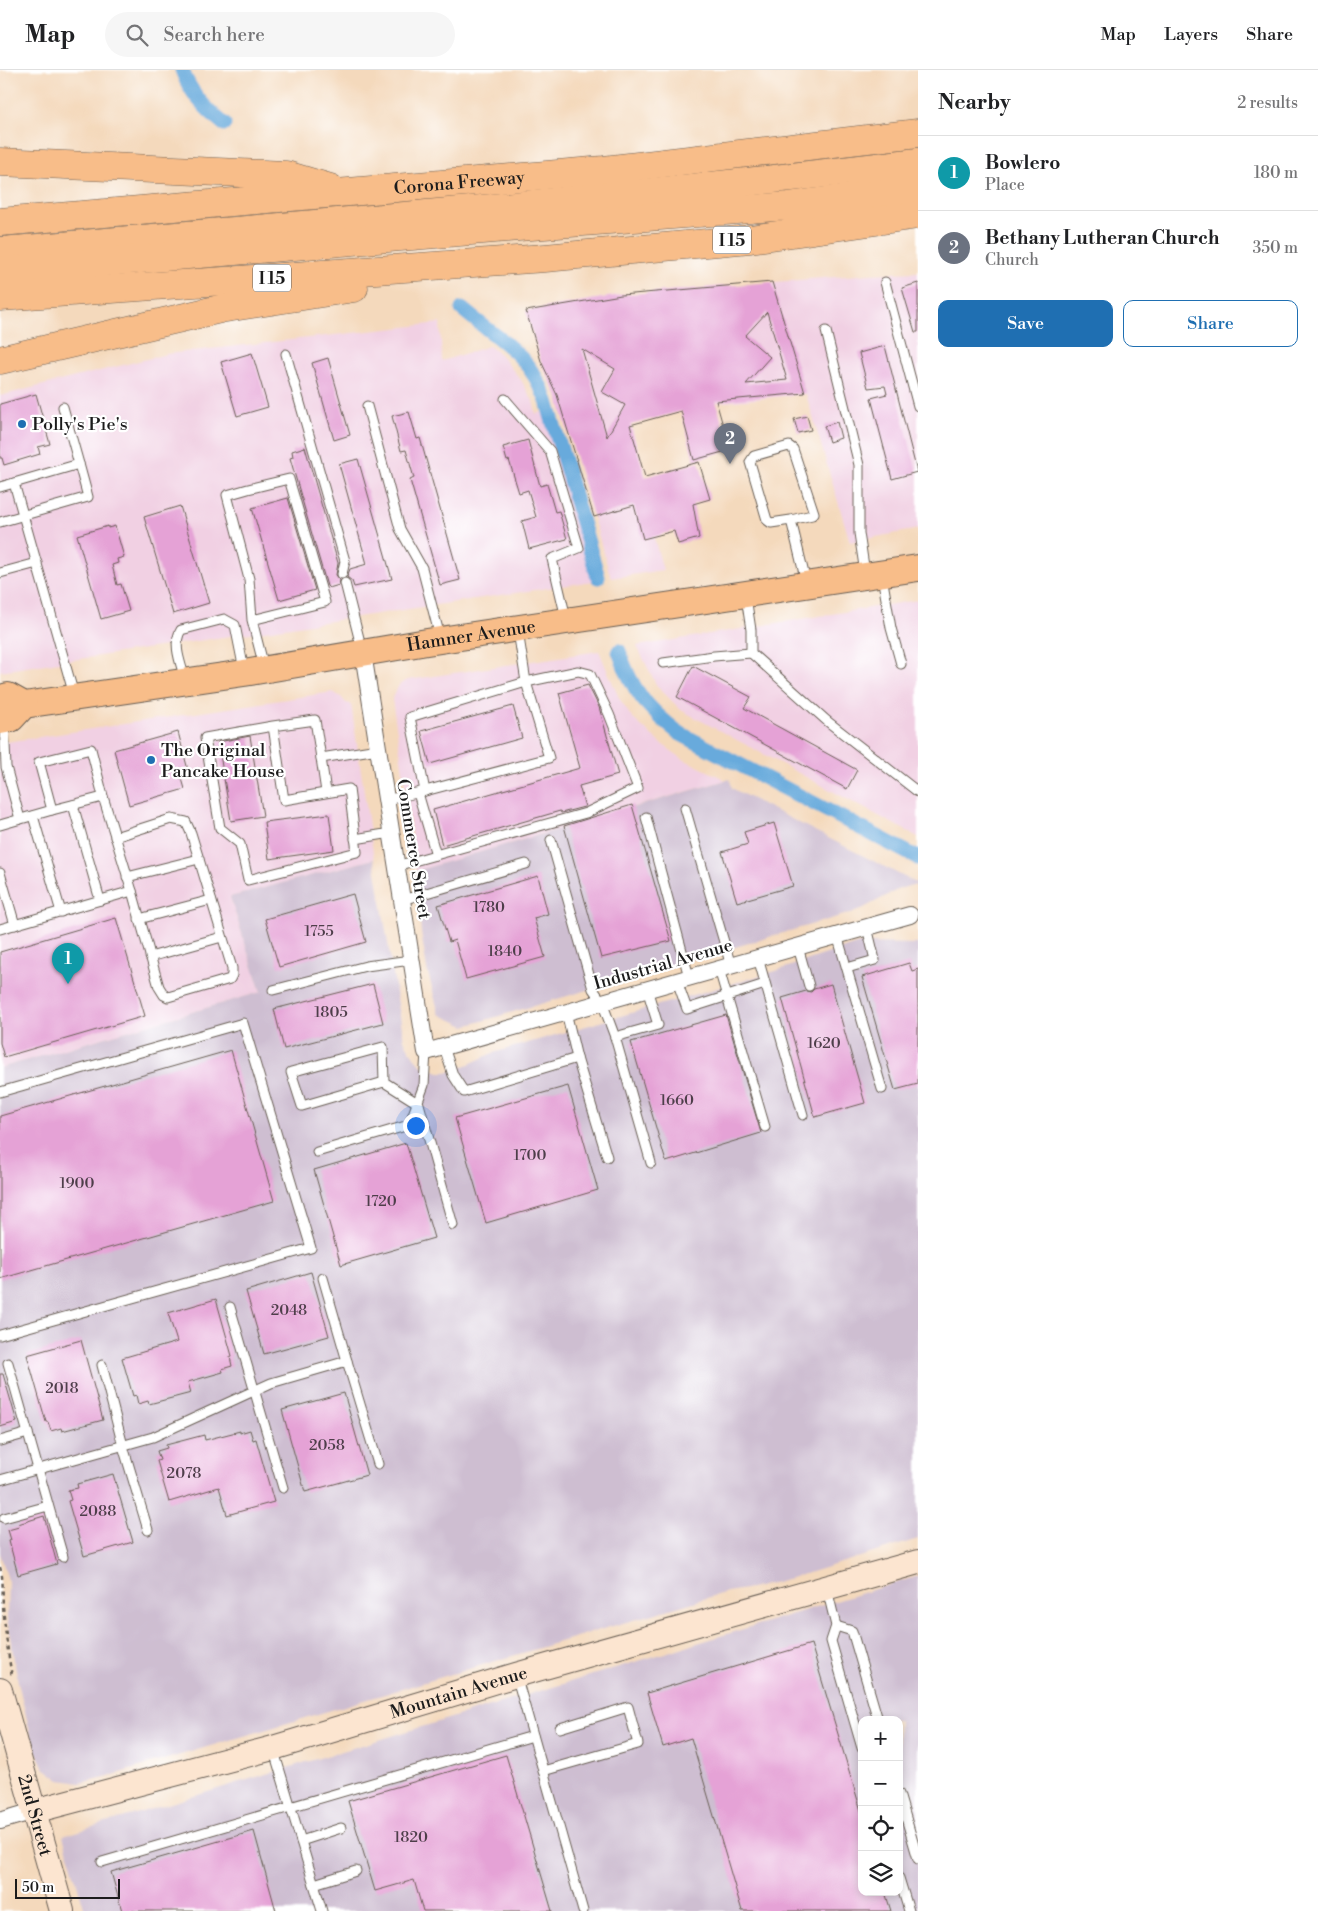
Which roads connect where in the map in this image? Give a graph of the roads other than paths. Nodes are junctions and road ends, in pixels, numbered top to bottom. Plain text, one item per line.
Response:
1 (918, 133) edge
2 (0, 162) edge
3 (918, 162) edge
4 (918, 189) edge
5 (346, 193) junction
6 (918, 215) edge
7 (0, 222) edge
8 (0, 251) edge
9 (545, 258) junction
10 (0, 271) edge
11 (884, 282) dead end
12 (0, 298) edge
13 (826, 331) dead end
14 (286, 354) dead end
15 (0, 360) edge
16 (505, 399) dead end
17 (367, 406) dead end
18 (918, 406) edge
19 (63, 407) dead end
20 (79, 464) junction
21 (14, 483) junction
22 (0, 487) edge
23 (23, 515) junction
24 (791, 520) junction
25 (0, 522) edge
26 (37, 562) junction
27 (918, 568) edge
28 (0, 573) edge
29 (874, 575) junction
30 (807, 585) junction
31 (746, 594) junction
32 (252, 620) junction
33 (566, 621) junction
34 (518, 628) junction
35 (441, 640) junction
36 (363, 653) junction
37 (751, 653) junction
38 (663, 663) dead end
39 (901, 664) dead end
40 (255, 671) junction
41 (185, 682) junction
42 (526, 682) junction
43 (74, 698) junction
44 (7, 711) edge
45 (273, 726) junction
46 (378, 750) junction
47 (0, 757) edge
48 (321, 758) junction
49 (6, 767) junction
50 (326, 792) junction
51 (422, 792) junction
52 (918, 792) edge
53 (103, 796) junction
54 (386, 800) junction
55 (73, 805) junction
56 (685, 808) dead end
57 (52, 810) junction
58 (33, 816) junction
59 (646, 817) dead end
60 (20, 819) junction
61 (0, 825) edge
62 (391, 832) junction
63 (115, 837) junction
64 (355, 838) junction
65 (551, 840) dead end
66 (436, 855) junction
67 (199, 859) junction
68 (526, 864) dead end
69 (396, 866) junction
70 (0, 873) edge
71 (127, 877) junction
72 (132, 891) junction
73 (100, 900) junction
74 (211, 900) junction
75 (402, 900) junction
76 (60, 912) junction
77 (914, 917) edge
78 (139, 919) junction
79 (15, 925) junction
80 (867, 927) junction
81 (0, 929) edge
82 (837, 935) junction
83 (222, 937) junction
84 (798, 946) junction
85 (150, 958) junction
86 (758, 958) junction
87 (411, 960) junction
88 (725, 967) junction
89 (847, 968) junction
90 (683, 979) junction
91 (766, 984) junction
92 (809, 986) dead end
93 (647, 989) junction
94 (273, 990) dead end
95 (726, 996) junction
96 (602, 1002) junction
97 (566, 1012) junction
98 (615, 1036) junction
99 (444, 1047) junction
100 (426, 1052) junction
101 (577, 1058) junction
102 (384, 1082) junction
103 (882, 1089) dead end
104 (0, 1092) edge
105 (418, 1104) junction
106 (803, 1115) dead end
107 (764, 1126) dead end
108 (317, 1152) dead end
109 (607, 1156) dead end
110 (651, 1163) dead end
111 (453, 1225) dead end
112 (324, 1278) dead end
113 (230, 1307) dead end
114 (0, 1335) edge
115 (347, 1361) junction
116 (8, 1363) dead end
117 (102, 1365) dead end
118 (253, 1391) junction
119 (28, 1433) junction
120 (0, 1441) edge
121 (123, 1446) junction
122 (378, 1464) dead end
123 (38, 1469) junction
124 (0, 1480) edge
125 (283, 1488) dead end
126 (48, 1506) junction
127 (4, 1518) dead end
128 (148, 1530) dead end
129 (63, 1557) dead end
130 (918, 1562) edge
131 (826, 1587) junction
132 (836, 1626) junction
133 (516, 1675) junction
134 (0, 1690) edge
135 (877, 1716) edge
136 (560, 1728) dead end
137 (858, 1734) edge
138 (534, 1736) junction
139 (273, 1748) junction
140 (544, 1771) junction
141 (903, 1806) edge
142 (291, 1808) junction
143 (34, 1811) junction
144 (0, 1821) edge
145 (341, 1828) dead end
146 (300, 1841) junction
147 (918, 1859) edge
148 (102, 1862) dead end
149 (356, 1871) dead end
150 (314, 1884) junction
151 (903, 1891) edge
152 (62, 1911) edge
153 (322, 1911) edge
154 (583, 1911) edge
155 (909, 1911) edge

1 - 5 highway, Corona Freeway
2 - 5 highway
3 - 8 highway
4 - 10 highway
5 - 7 highway, Corona Freeway
6 - 9 highway, I 15
9 - 12 highway, I 15
9 - 15 highway
11 - 18 lane
13 - 29 lane
14 - 36 lane
16 - 33 lane
17 - 35 lane
19 - 20 lane
20 - 21 lane
20 - 23 lane
21 - 22 lane
21 - 23 lane
23 - 25 lane
23 - 26 lane
24 - 24 lane
24 - 30 lane
26 - 28 lane
26 - 43 lane
27 - 29 main road, Hamner Avenue
29 - 30 main road, Hamner Avenue
29 - 39 lane
30 - 31 main road, Hamner Avenue
31 - 33 main road, Hamner Avenue
31 - 37 lane
32 - 32 lane
32 - 40 lane
33 - 34 main road, Hamner Avenue
34 - 35 main road, Hamner Avenue
34 - 42 lane
35 - 36 main road, Hamner Avenue
36 - 40 main road, Hamner Avenue
36 - 46 street, Commerce Street
37 - 38 lane
37 - 52 lane
40 - 41 main road, Hamner Avenue
40 - 41 lane
41 - 43 main road, Hamner Avenue
42 - 51 lane
42 - 51 lane
42 - 66 lane
43 - 44 main road, Hamner Avenue
44 - 49 lane
45 - 48 lane
45 - 50 lane
45 - 64 lane
46 - 48 lane
46 - 54 street, Commerce Street
47 - 49 lane
48 - 50 lane
49 - 60 lane
50 - 64 lane
51 - 54 lane
51 - 66 lane
53 - 55 lane
53 - 57 lane
53 - 63 lane
54 - 62 street, Commerce Street
55 - 57 lane
55 - 73 lane
56 - 88 lane
57 - 58 lane
58 - 60 lane
58 - 76 lane
59 - 90 lane
60 - 61 lane
62 - 64 lane
62 - 69 street, Commerce Street
63 - 67 lane
63 - 71 lane
65 - 96 lane
66 - 69 lane
67 - 71 lane
67 - 74 lane
68 - 75 lane
69 - 75 street, Commerce Street
70 - 79 lane
71 - 72 lane
72 - 73 lane
72 - 78 lane
73 - 76 lane
74 - 78 lane
74 - 83 lane
75 - 87 street, Commerce Street
76 - 79 lane
77 - 80 street, Industrial Avenue
78 - 85 lane
79 - 81 lane
80 - 82 street, Industrial Avenue
80 - 89 lane
82 - 84 street, Industrial Avenue
82 - 89 lane
83 - 85 lane
83 - 85 lane
84 - 86 street, Industrial Avenue
84 - 92 lane
86 - 88 street, Industrial Avenue
86 - 91 lane
87 - 94 lane
87 - 100 street, Commerce Street
88 - 90 street, Industrial Avenue
88 - 95 lane
89 - 103 lane
90 - 93 street, Industrial Avenue
90 - 95 lane
91 - 95 lane
91 - 106 lane
93 - 96 street, Industrial Avenue
93 - 98 lane
95 - 107 lane
96 - 97 street, Industrial Avenue
96 - 98 lane
97 - 99 street, Industrial Avenue
97 - 101 lane
98 - 110 lane
99 - 100 street, Industrial Avenue
99 - 101 lane
100 - 105 lane
101 - 109 lane
102 - 102 lane
102 - 105 lane
104 - 114 lane
105 - 108 lane
105 - 111 lane
112 - 115 lane
113 - 118 lane
115 - 118 lane
115 - 122 lane
116 - 119 lane
117 - 121 lane
118 - 121 lane
118 - 125 lane
119 - 120 lane
119 - 123 lane
121 - 123 lane
121 - 128 lane
123 - 124 lane
123 - 126 lane
126 - 127 lane
126 - 129 lane
130 - 131 main road, Mountain Avenue
131 - 132 lane
131 - 133 main road, Mountain Avenue
132 - 135 lane
132 - 137 lane
133 - 138 lane
133 - 139 main road, Mountain Avenue
134 - 143 main road, 2nd Street
136 - 140 lane
138 - 140 lane
138 - 142 lane
139 - 142 lane
139 - 143 main road, Mountain Avenue
140 - 154 lane
141 - 147 lane
142 - 146 lane
142 - 148 lane
143 - 144 street, Mountain Avenue
143 - 152 main road, 2nd Street
145 - 146 lane
146 - 150 lane
149 - 150 lane
150 - 153 lane
151 - 155 lane

